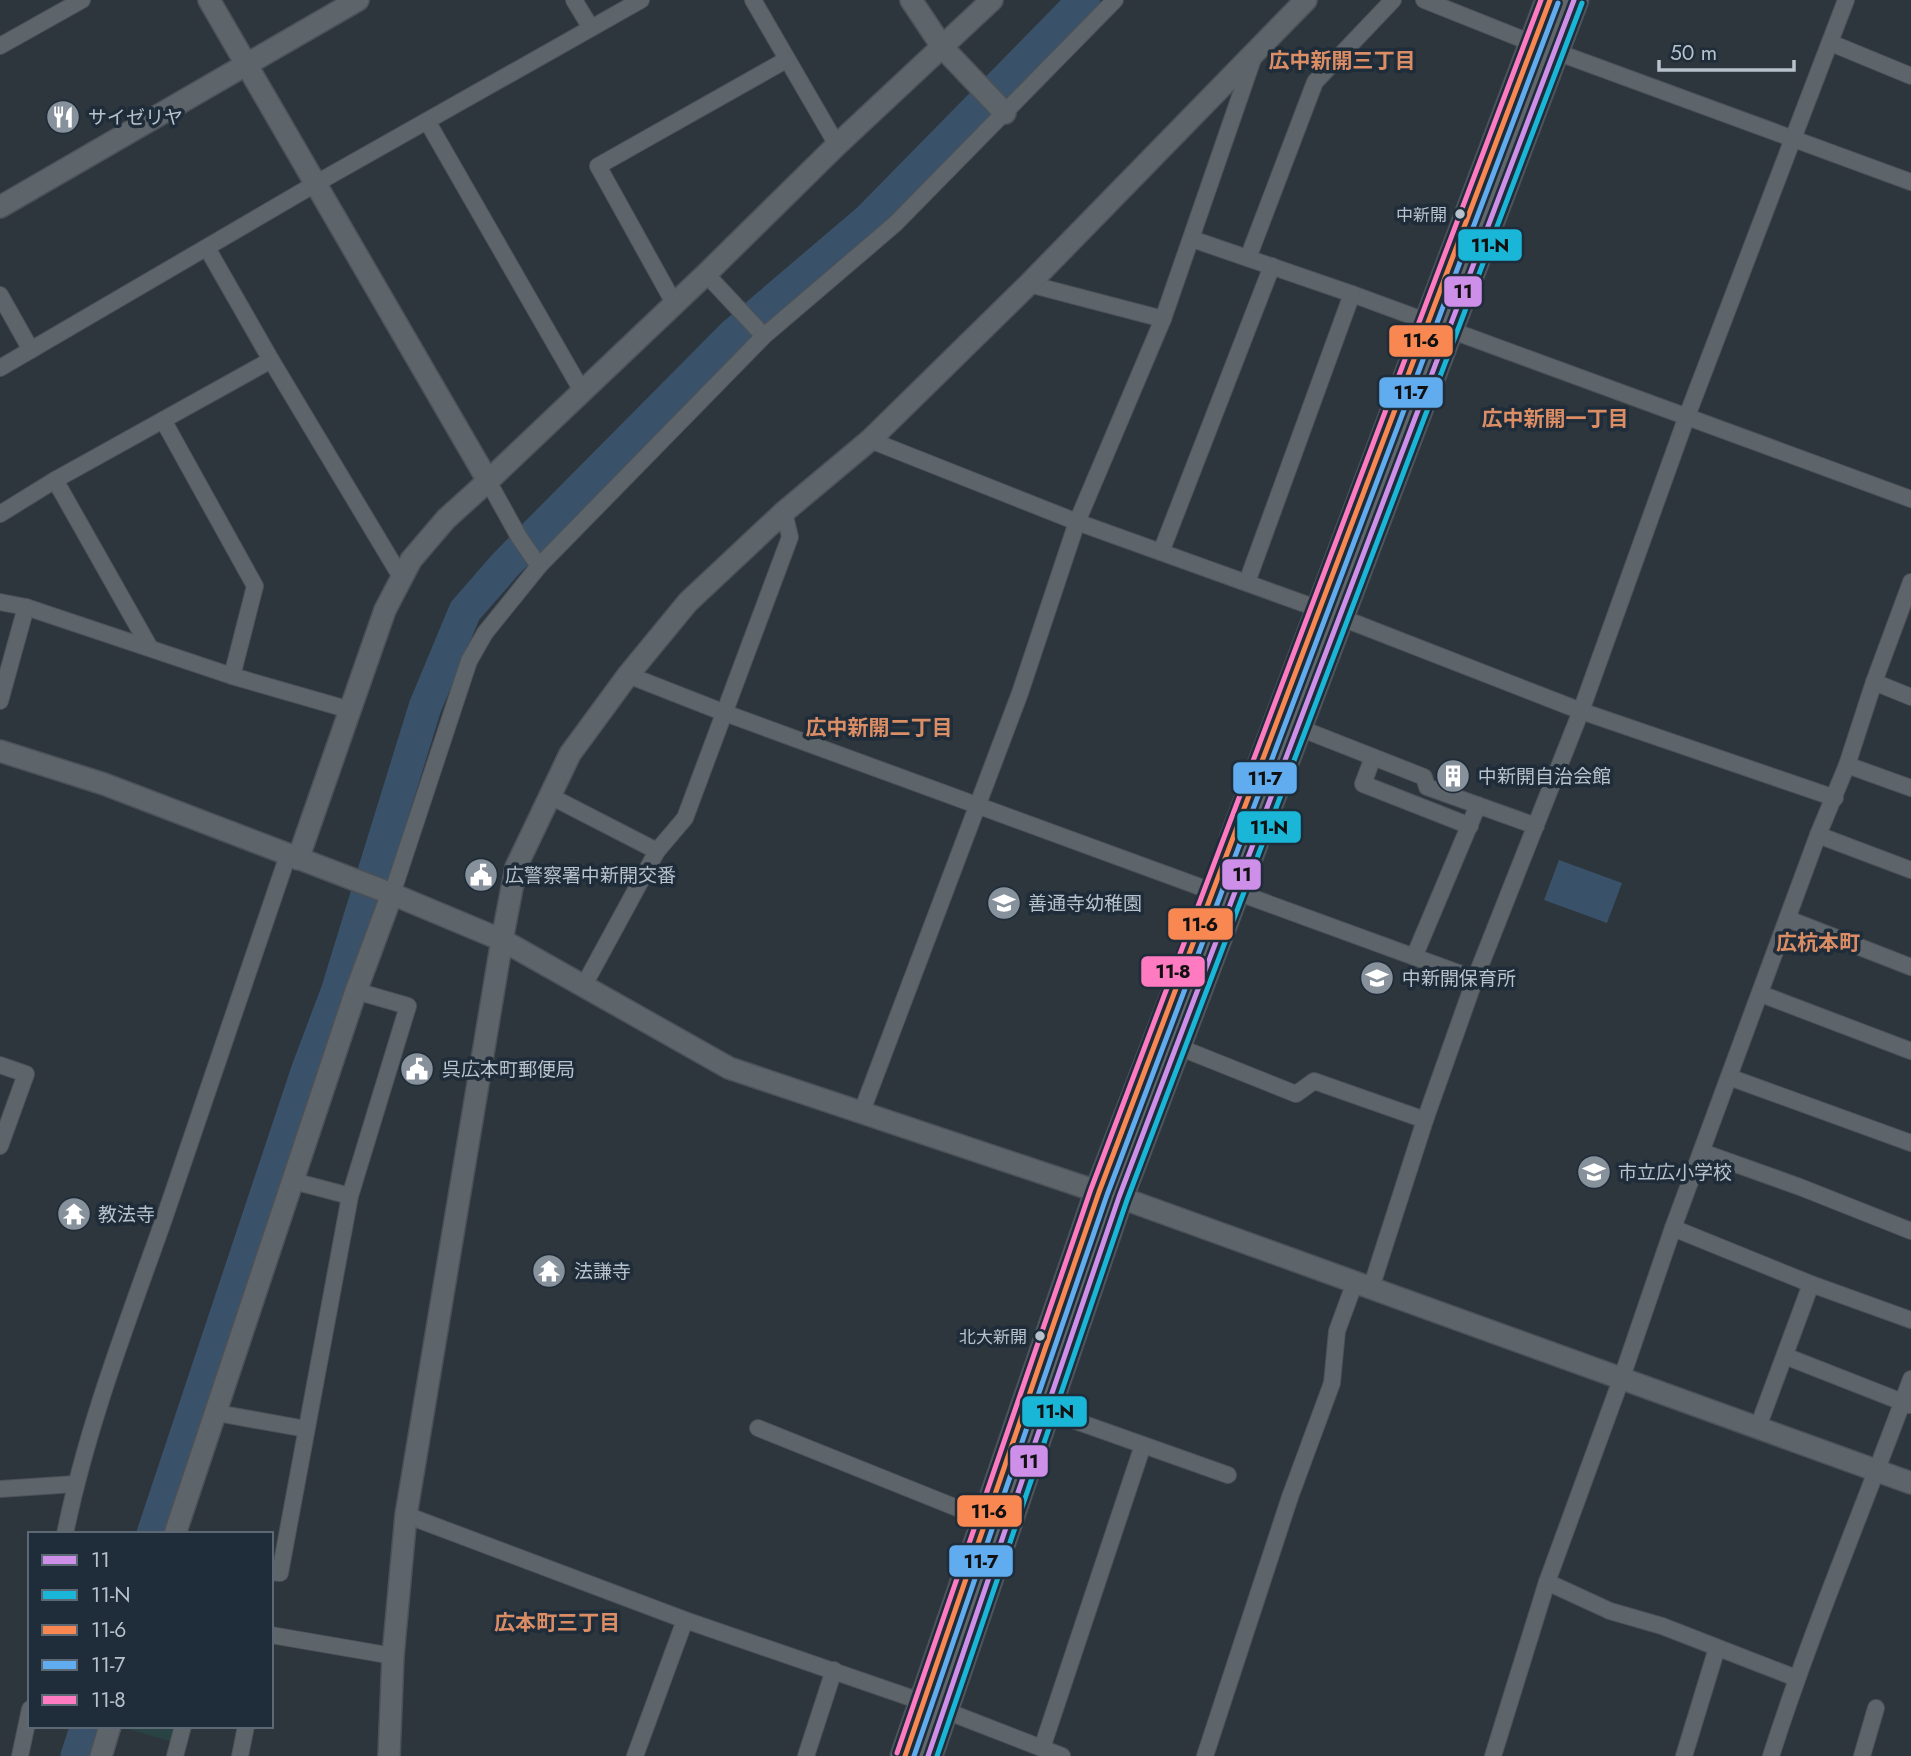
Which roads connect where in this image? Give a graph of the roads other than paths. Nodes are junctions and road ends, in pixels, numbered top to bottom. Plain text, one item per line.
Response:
1 (209, 0) edge
2 (358, 0) edge
3 (574, 0) edge
4 (640, 0) edge
5 (753, 0) edge
6 (911, 0) edge
7 (992, 0) edge
8 (1115, 0) edge
9 (1306, 0) edge
10 (1393, 0) edge
11 (1424, 0) edge
12 (1550, 0) edge
13 (1574, 0) edge
14 (1846, 0) edge
15 (72, 3) edge
16 (591, 28) junction
17 (1831, 43) junction
18 (0, 46) edge
19 (1258, 47) junction
20 (1544, 47) junction
21 (943, 48) junction
22 (786, 60) junction
23 (246, 64) junction
24 (1911, 76) edge
25 (993, 100) junction
26 (427, 121) junction
27 (1795, 138) junction
28 (837, 145) junction
29 (1911, 182) edge
30 (315, 184) junction
31 (0, 207) edge
32 (1192, 239) junction
33 (207, 248) junction
34 (1248, 257) junction
35 (1272, 266) junction
36 (706, 274) junction
37 (1029, 284) junction
38 (1352, 294) junction
39 (0, 295) edge
40 (674, 303) junction
41 (1163, 319) junction
42 (1439, 326) junction
43 (759, 330) junction
44 (31, 350) junction
45 (271, 360) junction
46 (0, 368) edge
47 (582, 391) junction
48 (1687, 416) junction
49 (163, 420) junction
50 (870, 440) junction
51 (55, 480) junction
52 (488, 481) junction
53 (1911, 499) edge
54 (784, 512) junction
55 (0, 514) edge
56 (1077, 522) junction
57 (1161, 552) junction
58 (534, 559) junction
59 (401, 577) junction
60 (1247, 582) junction
61 (1911, 582) edge
62 (0, 601) edge
63 (1908, 601) edge
64 (26, 607) junction
65 (1329, 613) junction
66 (150, 648) junction
67 (628, 674) junction
68 (232, 676) junction
69 (1874, 682) junction
70 (1911, 697) edge
71 (0, 701) edge
72 (350, 709) junction
73 (1581, 711) junction
74 (725, 713) junction
75 (1297, 727) junction
76 (0, 751) edge
77 (1373, 757) junction
78 (1847, 765) junction
79 (1911, 788) edge
80 (550, 796) junction
81 (1835, 798) junction
82 (978, 805) junction
83 (1478, 805) junction
84 (1470, 826) junction
85 (1536, 826) junction
86 (1818, 835) junction
87 (657, 851) junction
88 (293, 857) junction
89 (1911, 870) edge
90 (378, 888) junction
91 (1222, 890) junction
92 (1788, 919) junction
93 (502, 940) junction
94 (1414, 957) junction
95 (1911, 967) edge
96 (1475, 979) junction
97 (583, 987) junction
98 (356, 991) junction
99 (1761, 994) junction
100 (1177, 1046) junction
101 (1911, 1051) edge
102 (0, 1065) edge
103 (1729, 1077) junction
104 (862, 1111) junction
105 (1425, 1120) junction
106 (1911, 1143) edge
107 (0, 1146) edge
108 (1702, 1152) junction
109 (293, 1181) junction
110 (1109, 1195) junction
111 (350, 1196) junction
112 (1673, 1228) junction
113 (1911, 1231) edge
114 (1811, 1284) junction
115 (1363, 1285) junction
116 (1911, 1320) edge
117 (1785, 1356) junction
118 (1622, 1377) junction
119 (1911, 1379) edge
120 (1907, 1403) edge
121 (1037, 1407) junction
122 (217, 1413) junction
123 (1758, 1427) junction
124 (758, 1428) dead end
125 (306, 1429) junction
126 (1143, 1445) junction
127 (1878, 1470) junction
128 (1228, 1475) dead end
129 (1911, 1483) edge
130 (75, 1484) junction
131 (0, 1489) edge
132 (406, 1515) junction
133 (986, 1520) junction
134 (65, 1532) edge
135 (176, 1532) edge
136 (273, 1572) edge
137 (1547, 1583) junction
138 (685, 1620) junction
139 (273, 1635) edge
140 (1717, 1648) junction
141 (393, 1656) junction
142 (834, 1670) junction
143 (1796, 1678) junction
144 (933, 1707) junction
145 (1876, 1708) dead end
146 (28, 1718) edge
147 (109, 1728) edge
148 (182, 1728) edge
149 (246, 1728) edge
150 (1042, 1748) junction
151 (20, 1756) edge
152 (101, 1756) edge
153 (175, 1756) edge
154 (240, 1756) edge
155 (389, 1756) edge
156 (635, 1756) edge
157 (806, 1756) edge
158 (905, 1756) edge
159 (928, 1756) edge
160 (1062, 1756) edge
161 (1205, 1756) edge
162 (1493, 1756) edge
163 (1684, 1756) edge
164 (1771, 1756) edge
165 (1861, 1756) edge

1 - 23 street
2 - 23 street
3 - 16 street
4 - 16 street
5 - 22 street
6 - 21 street
7 - 21 street
8 - 25 street
9 - 19 street
10 - 34 street
11 - 20 street
12 - 20 highway
13 - 20 highway
14 - 17 street
15 - 18 street
16 - 26 street
17 - 24 street
17 - 27 street
19 - 32 street
19 - 37 street
20 - 27 street
20 - 42 highway
21 - 25 street
21 - 28 street
22 - 28 street
22 - 40 street
23 - 30 street
23 - 31 street
25 - 43 street
26 - 30 street
26 - 47 street
27 - 29 street
27 - 48 street
28 - 36 street
30 - 33 street
30 - 52 street
32 - 34 street
32 - 41 street
33 - 44 street
33 - 45 street
34 - 35 street
35 - 38 street
35 - 57 street
36 - 40 street
36 - 43 street
37 - 41 street
37 - 50 street
38 - 42 street
38 - 60 street
39 - 44 street
40 - 47 street
41 - 56 street
42 - 48 street
42 - 65 highway
43 - 58 street
44 - 46 street
45 - 49 street
45 - 59 street
47 - 52 street
48 - 53 street
48 - 73 street
49 - 51 street
49 - 68 street
50 - 54 street
50 - 56 street
51 - 55 street
51 - 66 street
52 - 58 street
52 - 59 street
54 - 67 street
54 - 74 street
56 - 57 street
56 - 82 street
57 - 60 street
58 - 90 street
59 - 72 street
60 - 65 street
61 - 63 street
62 - 64 street
63 - 69 street
64 - 66 street
64 - 71 street
65 - 73 street
65 - 75 highway
65 - 91 highway
66 - 68 street
67 - 74 street
67 - 80 street
68 - 72 street
69 - 70 street
69 - 78 street
72 - 88 street
73 - 81 street
73 - 85 street
74 - 82 street
74 - 87 street
75 - 77 street
75 - 91 highway
76 - 88 street
77 - 83 street
77 - 84 street
78 - 79 street
78 - 81 street
80 - 87 street
80 - 93 street
81 - 86 street
82 - 91 street
82 - 104 street
83 - 84 street
83 - 85 street
84 - 94 street
85 - 96 street
86 - 89 street
86 - 92 street
87 - 97 street
88 - 90 street
88 - 130 street
90 - 93 street
90 - 98 street
91 - 94 street
91 - 100 highway
91 - 110 highway
92 - 95 street
92 - 99 street
93 - 97 street
93 - 132 street
94 - 96 street
96 - 105 street
97 - 104 street
98 - 109 street
98 - 111 street
99 - 101 street
99 - 103 street
100 - 105 street
100 - 110 highway
102 - 107 street
103 - 106 street
103 - 108 street
104 - 110 street
105 - 115 street
108 - 112 street
108 - 113 street
109 - 111 street
109 - 122 street
110 - 115 street
110 - 121 highway
111 - 125 street
112 - 114 street
112 - 118 street
114 - 116 street
114 - 117 street
115 - 118 street
115 - 161 street
117 - 120 street
117 - 123 street
118 - 123 street
118 - 137 street
119 - 120 street
120 - 127 street
121 - 126 street
121 - 133 highway
121 - 144 highway
122 - 125 street
122 - 135 street
123 - 127 street
124 - 133 street
125 - 136 street
126 - 128 street
126 - 150 street
127 - 129 street
127 - 143 street
130 - 131 street
130 - 134 street
132 - 138 street
132 - 141 street
133 - 144 highway
137 - 140 street
137 - 162 street
138 - 142 street
138 - 156 street
139 - 141 street
140 - 143 street
140 - 163 street
141 - 155 street
142 - 144 street
142 - 157 street
143 - 164 street
144 - 150 street
144 - 158 highway
144 - 159 highway
145 - 165 street
146 - 151 street
147 - 152 street
148 - 153 street
149 - 154 street
150 - 160 street

